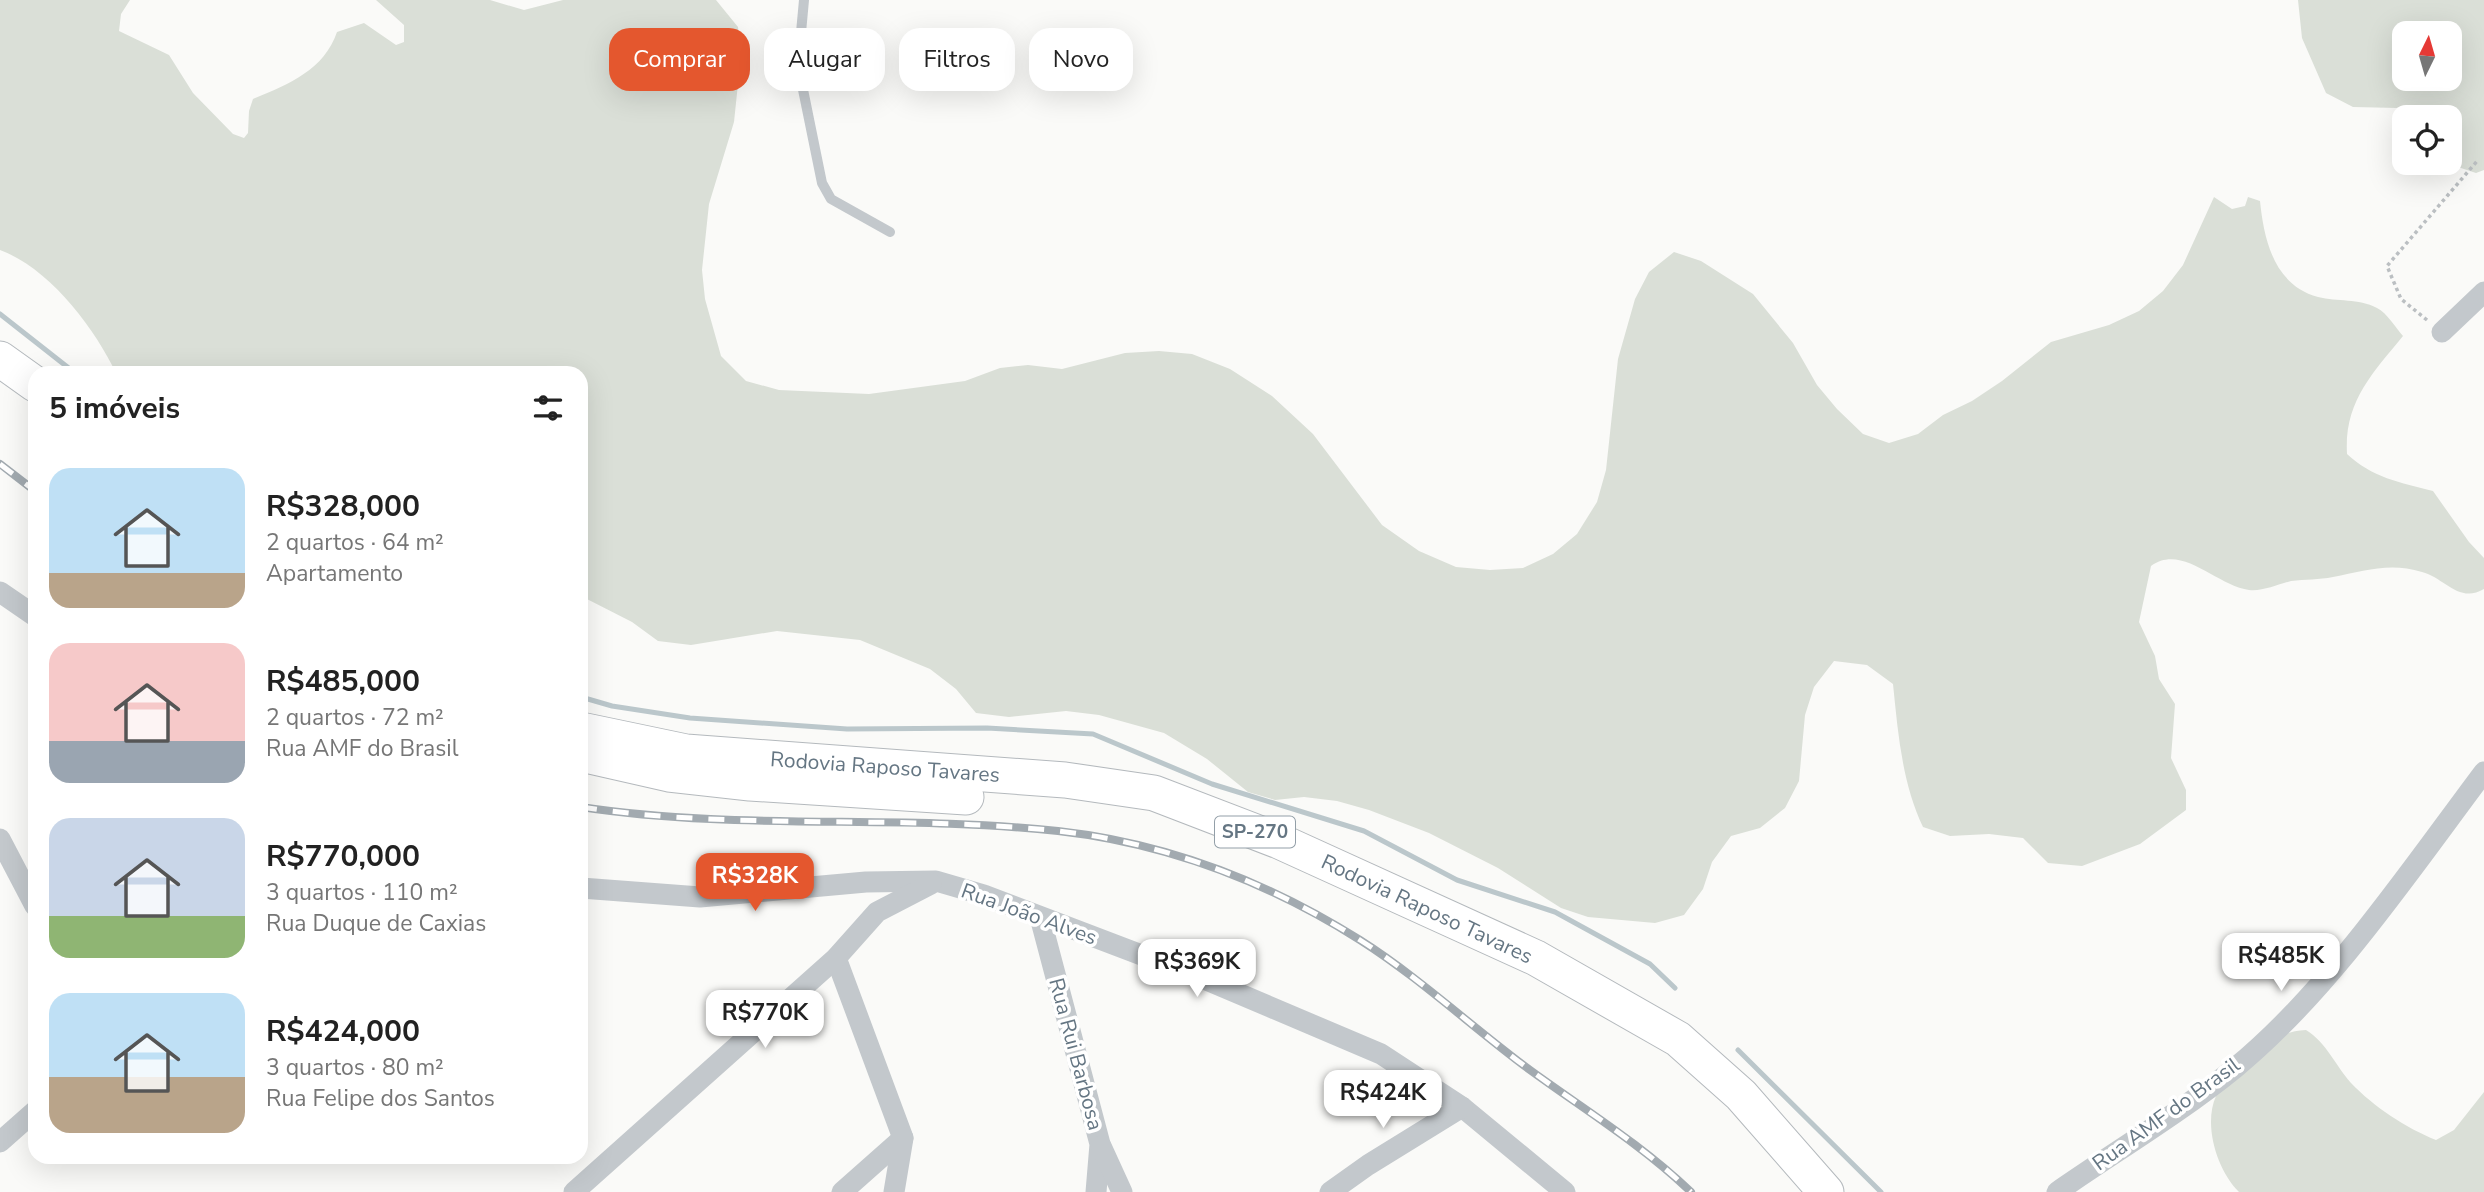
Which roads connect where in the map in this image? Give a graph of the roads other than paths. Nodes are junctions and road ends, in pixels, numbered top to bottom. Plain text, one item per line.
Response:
1 (804, 0) edge
2 (890, 232) dead end
3 (2484, 292) edge
4 (2442, 332) road end
5 (0, 359) edge
6 (28, 379) edge
7 (0, 383) edge
8 (28, 402) edge
9 (0, 592) edge
10 (28, 611) edge
11 (588, 731) edge
12 (588, 756) edge
13 (2484, 772) edge
14 (0, 839) edge
15 (936, 881) junction
16 (588, 889) edge
17 (28, 893) edge
18 (1040, 917) junction
19 (836, 958) junction
20 (1462, 1107) junction
21 (28, 1117) edge
22 (903, 1138) junction
23 (0, 1142) edge
24 (1100, 1144) junction
25 (574, 1192) edge
26 (842, 1192) edge
27 (894, 1192) edge
28 (1096, 1192) edge
29 (1122, 1192) edge
30 (1330, 1192) edge
31 (1565, 1192) edge
32 (1799, 1192) edge
33 (1826, 1192) edge
34 (2057, 1192) edge

1 - 2 lane
3 - 4 street
5 - 6 highway
7 - 8 highway
9 - 10 street
11 - 33 highway, Rodovia Raposo Tavares / SP-270
12 - 32 highway, Rodovia Raposo Tavares / SP-270
13 - 34 street, Rua AMF do Brasil
14 - 17 street
15 - 16 street, Rua João Alves
15 - 18 street, Rua João Alves
15 - 19 street
18 - 20 street, Rua João Alves
18 - 24 street, Rua Rui Barbosa
19 - 22 street
19 - 25 street
20 - 30 street
20 - 31 street, Rua João Alves
21 - 23 street
22 - 26 street
22 - 27 street
24 - 28 street, Rua Rui Barbosa
24 - 29 street

